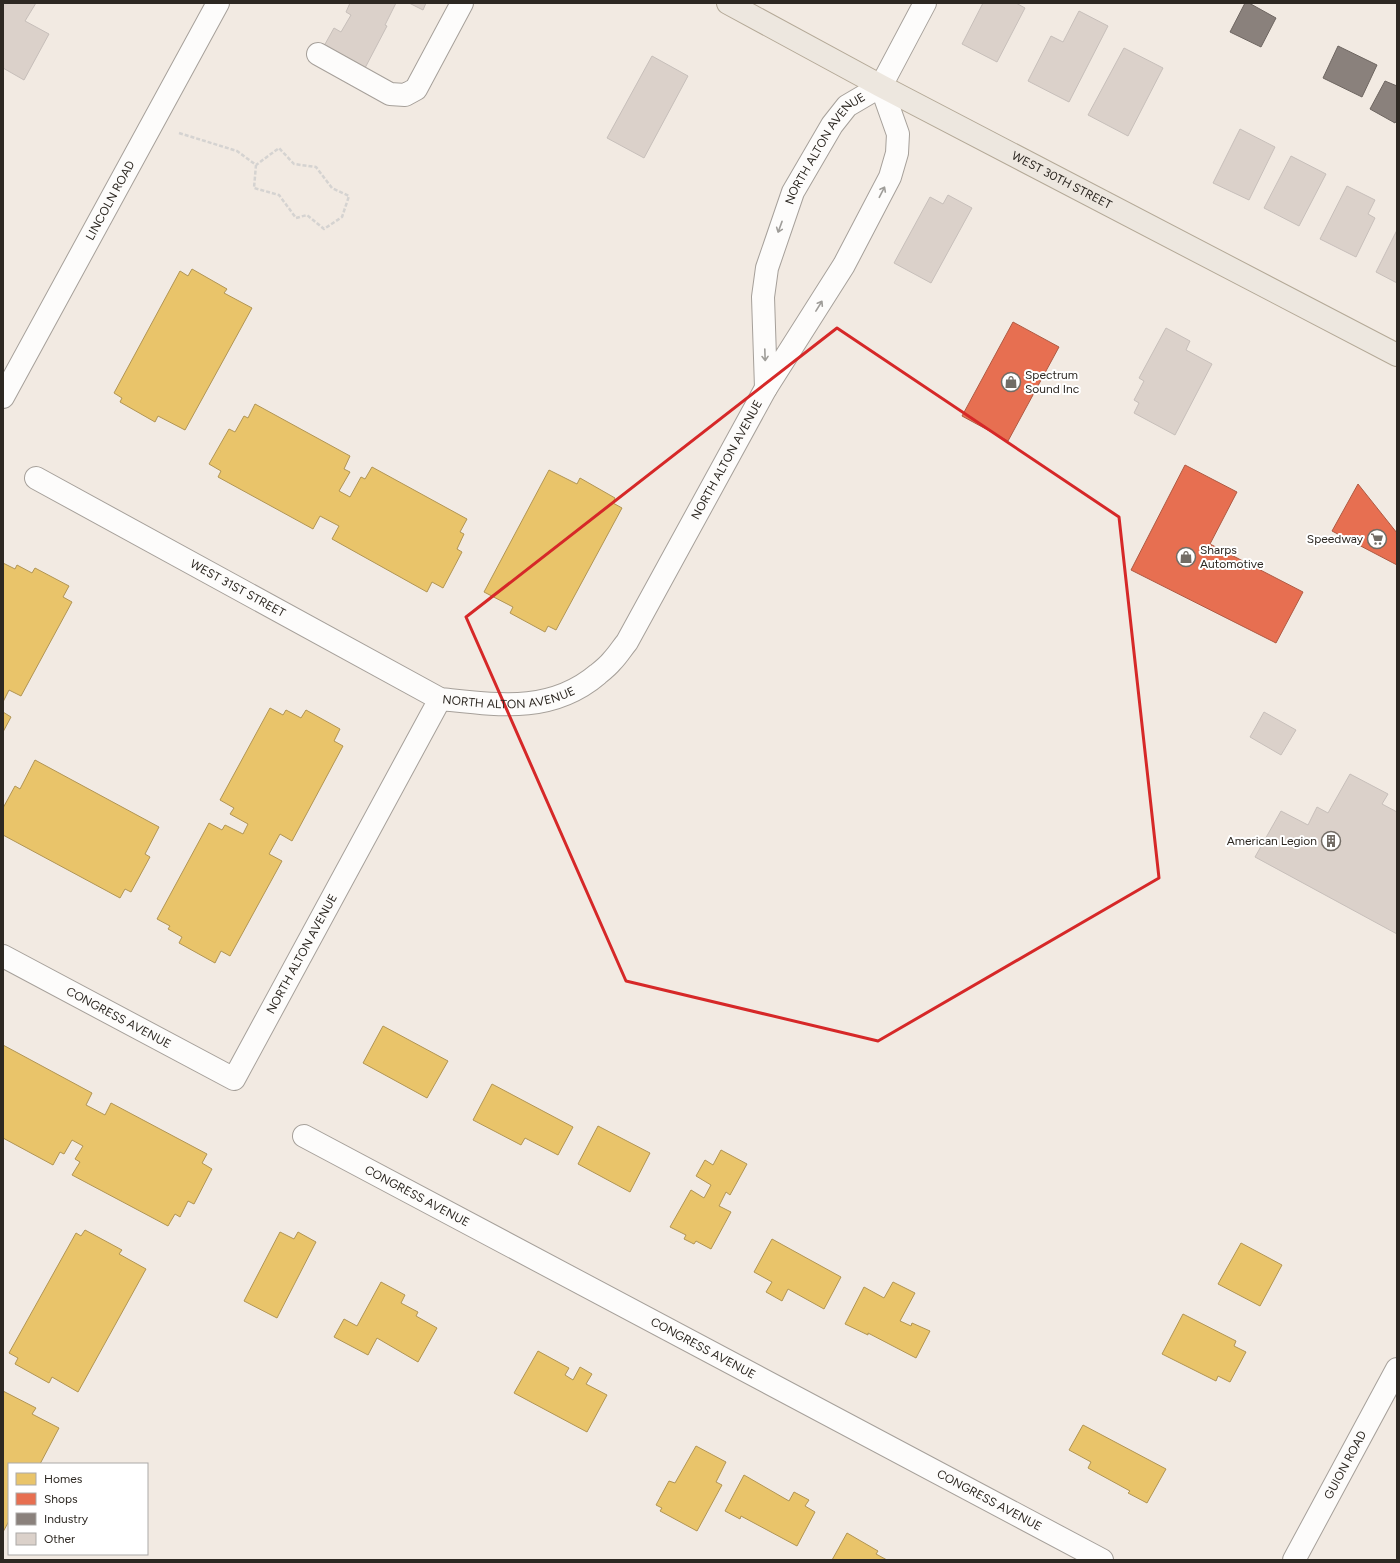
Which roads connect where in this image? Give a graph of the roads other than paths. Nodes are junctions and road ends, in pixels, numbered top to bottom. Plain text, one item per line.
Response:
1 (218, 3) edge
2 (462, 3) edge
3 (728, 3) edge
4 (925, 3) edge
5 (318, 54) dead end
6 (881, 86) junction
7 (1397, 355) edge
8 (766, 388) junction
9 (3, 397) edge
10 (36, 478) dead end
11 (440, 699) junction
12 (3, 956) edge
13 (234, 1079) joint
14 (304, 1136) dead end
15 (1394, 1381) edge
16 (1102, 1560) edge
17 (1294, 1560) edge

1 - 9 street, LINCOLN ROAD
2 - 5 street
3 - 6 main road, WEST 30TH STREET
4 - 6 street, NORTH ALTON AVENUE
6 - 7 main road, WEST 30TH STREET
8 -> 6 street, NORTH ALTON AVENUE
6 -> 8 street, NORTH ALTON AVENUE
8 - 11 street, NORTH ALTON AVENUE
10 - 11 street, WEST 31ST STREET
11 - 13 street, NORTH ALTON AVENUE
12 - 13 street, CONGRESS AVENUE
14 - 16 street, CONGRESS AVENUE
15 - 17 street, GUION ROAD

